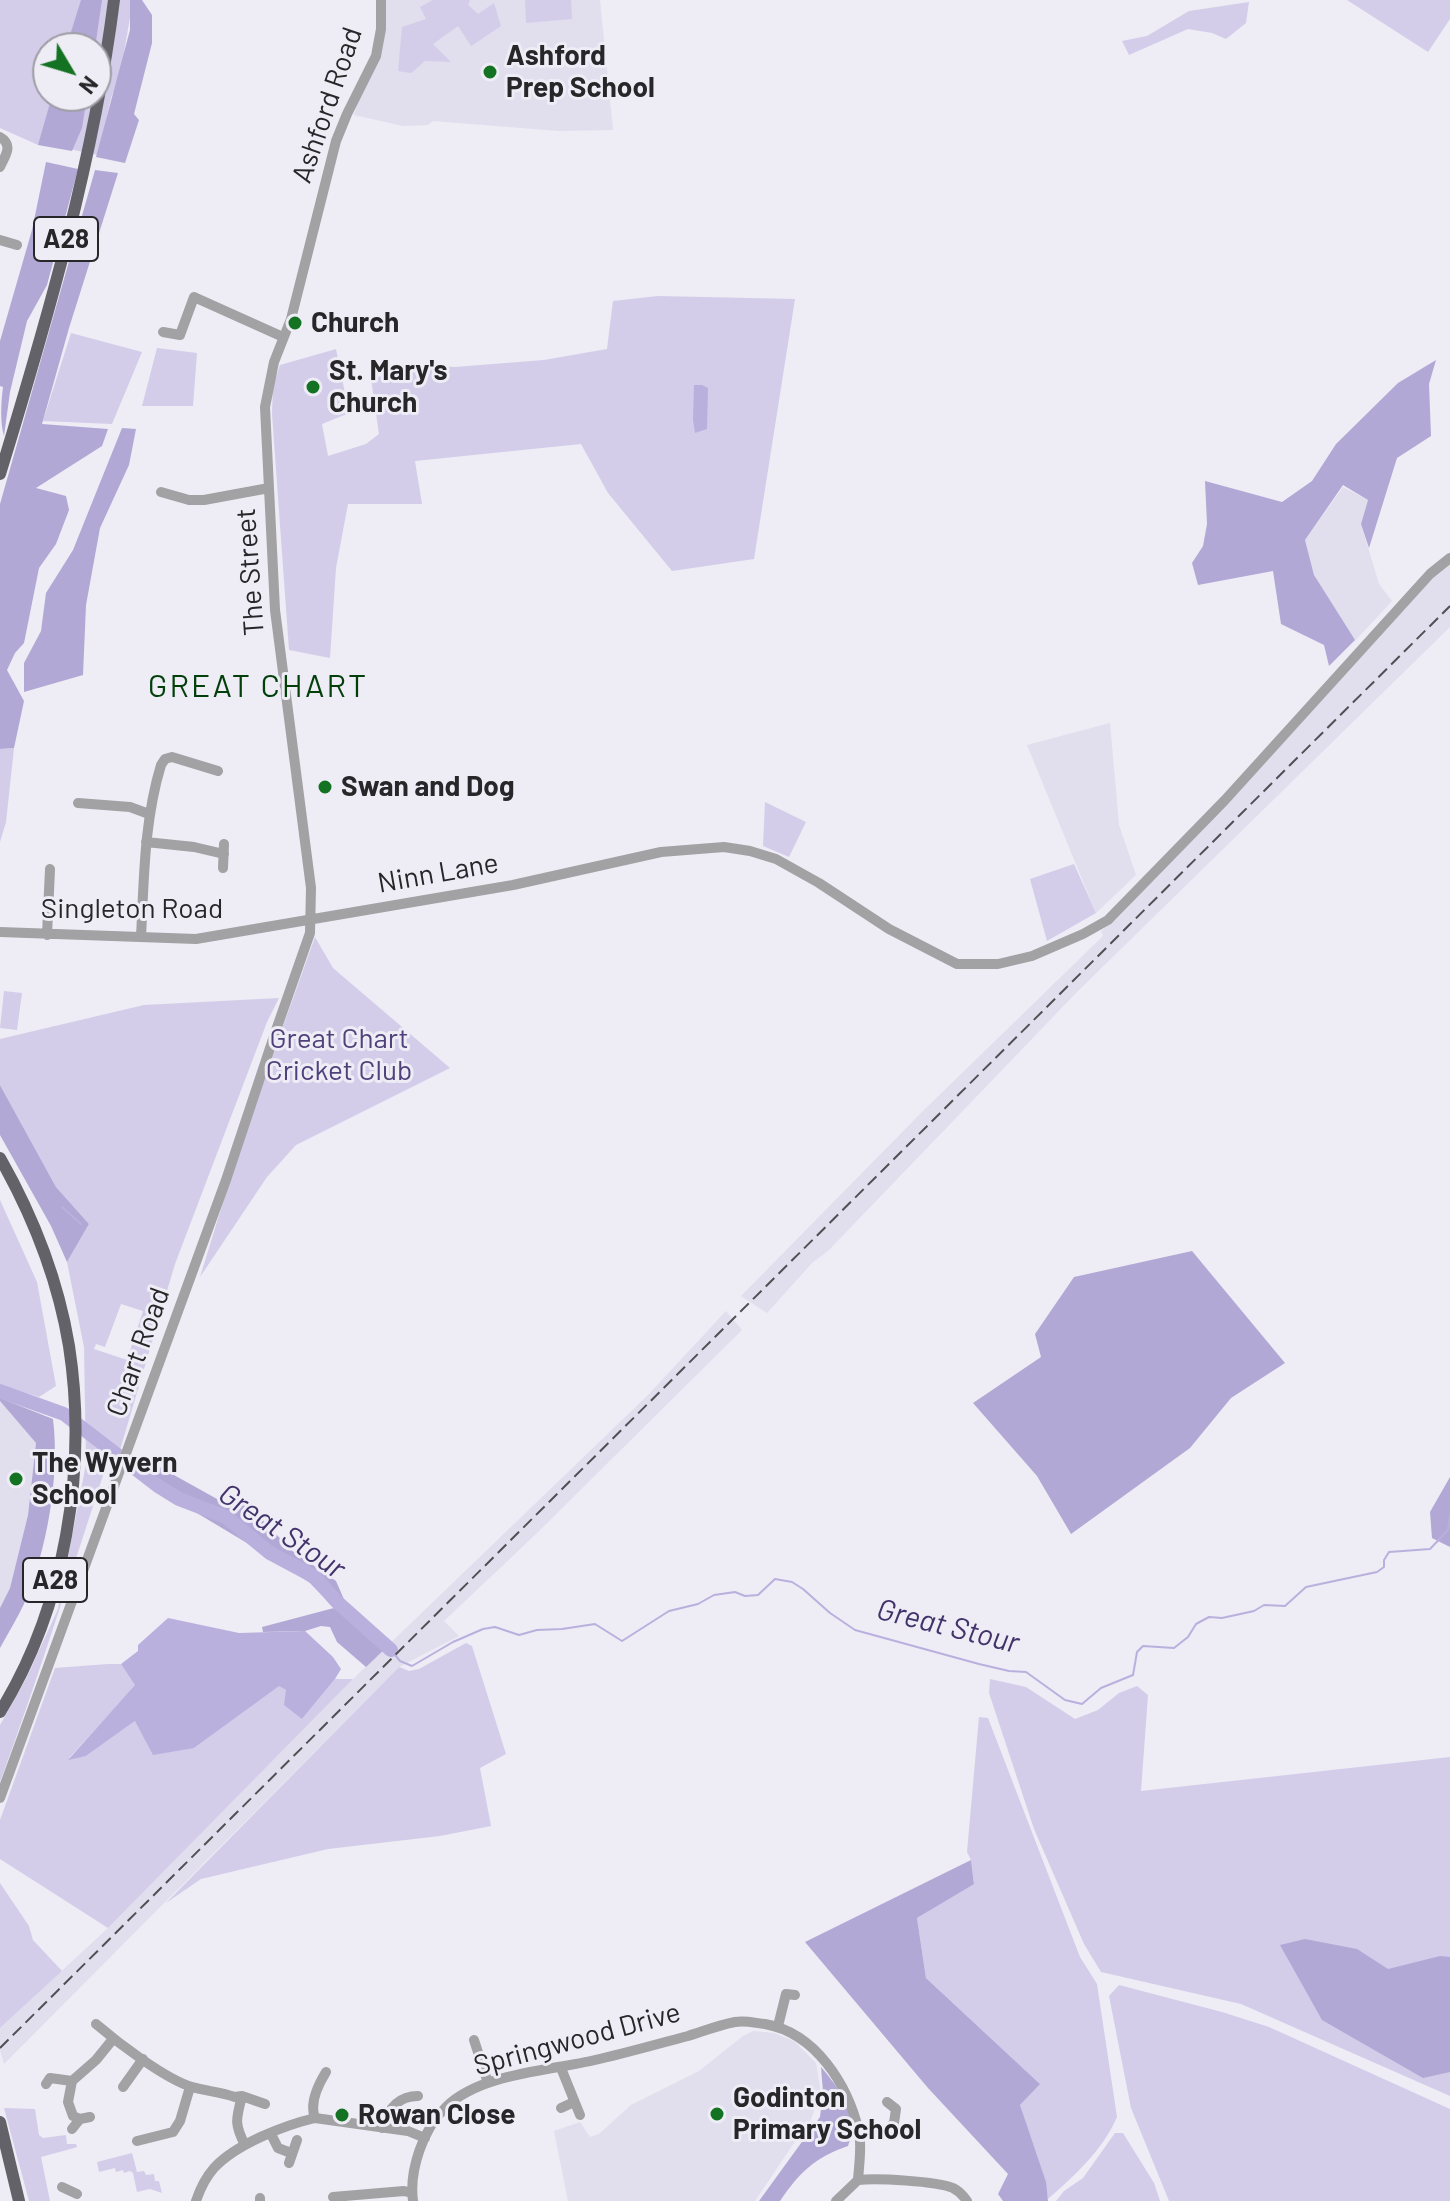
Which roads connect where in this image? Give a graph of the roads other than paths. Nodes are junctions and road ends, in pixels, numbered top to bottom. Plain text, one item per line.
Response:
1 (114, 0) edge
2 (381, 0) edge
3 (0, 137) edge
4 (0, 167) edge
5 (0, 240) edge
6 (17, 245) dead end
7 (291, 319) joint
8 (163, 332) dead end
9 (283, 337) junction
10 (0, 474) edge
11 (269, 488) junction
12 (161, 492) dead end
13 (1450, 558) edge
14 (211, 766) dead end
15 (85, 801) dead end
16 (149, 814) junction
17 (146, 842) junction
18 (223, 868) dead end
19 (50, 869) dead end
20 (311, 919) junction
21 (0, 932) edge
22 (47, 935) junction
23 (141, 937) junction
24 (0, 1158) edge
25 (0, 1712) edge
26 (0, 1798) edge
27 (788, 1993) dead end
28 (98, 2011) dead end
29 (778, 2026) junction
30 (113, 2039) junction
31 (474, 2048) dead end
32 (143, 2059) junction
33 (561, 2068) junction
34 (326, 2072) dead end
35 (48, 2076) dead end
36 (72, 2081) junction
37 (488, 2083) junction
38 (123, 2087) dead end
39 (190, 2087) junction
40 (242, 2096) junction
41 (418, 2096) dead end
42 (574, 2102) junction
43 (265, 2104) dead end
44 (896, 2105) dead end
45 (561, 2108) dead end
46 (580, 2115) dead end
47 (315, 2118) junction
48 (0, 2122) edge
49 (382, 2128) junction
50 (72, 2129) dead end
51 (271, 2134) junction
52 (859, 2135) junction
53 (425, 2138) junction
54 (297, 2140) dead end
55 (137, 2141) dead end
56 (245, 2145) junction
57 (858, 2180) junction
58 (333, 2197) dead end
59 (412, 2197) edge
60 (19, 2201) edge
61 (196, 2201) edge
62 (836, 2201) edge
63 (967, 2201) edge

1 - 10 main road, A28
2 - 7 street, Ashford Road
3 - 4 street
5 - 6 street
7 - 9 street, The Street
8 - 9 street
9 - 11 street, The Street
11 - 12 street
11 - 20 street, The Street
13 - 20 street, Ninn Lane
14 - 16 street
15 - 16 street
16 - 17 street
17 - 18 street
17 - 23 street
19 - 22 street
20 - 23 street, Singleton Road
20 - 26 street, Chart Road
21 - 22 street, Singleton Road
22 - 23 street, Singleton Road
24 - 25 main road, A28
27 - 29 street
28 - 30 street
29 - 33 street, Springwood Drive
29 - 52 street, Springwood Drive
30 - 32 street
30 - 36 street
31 - 37 street
32 - 38 street
32 - 39 street
33 - 37 street, Springwood Drive
33 - 42 street
34 - 47 street
35 - 36 street
36 - 50 street
37 - 53 street, Springwood Drive
39 - 40 street
39 - 55 street
40 - 43 street
40 - 56 street
41 - 49 street
42 - 45 street
42 - 46 street
44 - 52 street
47 - 49 street
47 - 51 street
48 - 60 main road
49 - 53 street
51 - 54 street
51 - 56 street
52 - 57 street, Springwood Drive
53 - 59 street, Springwood Drive
56 - 61 street
57 - 62 street
57 - 63 street
58 - 59 street

